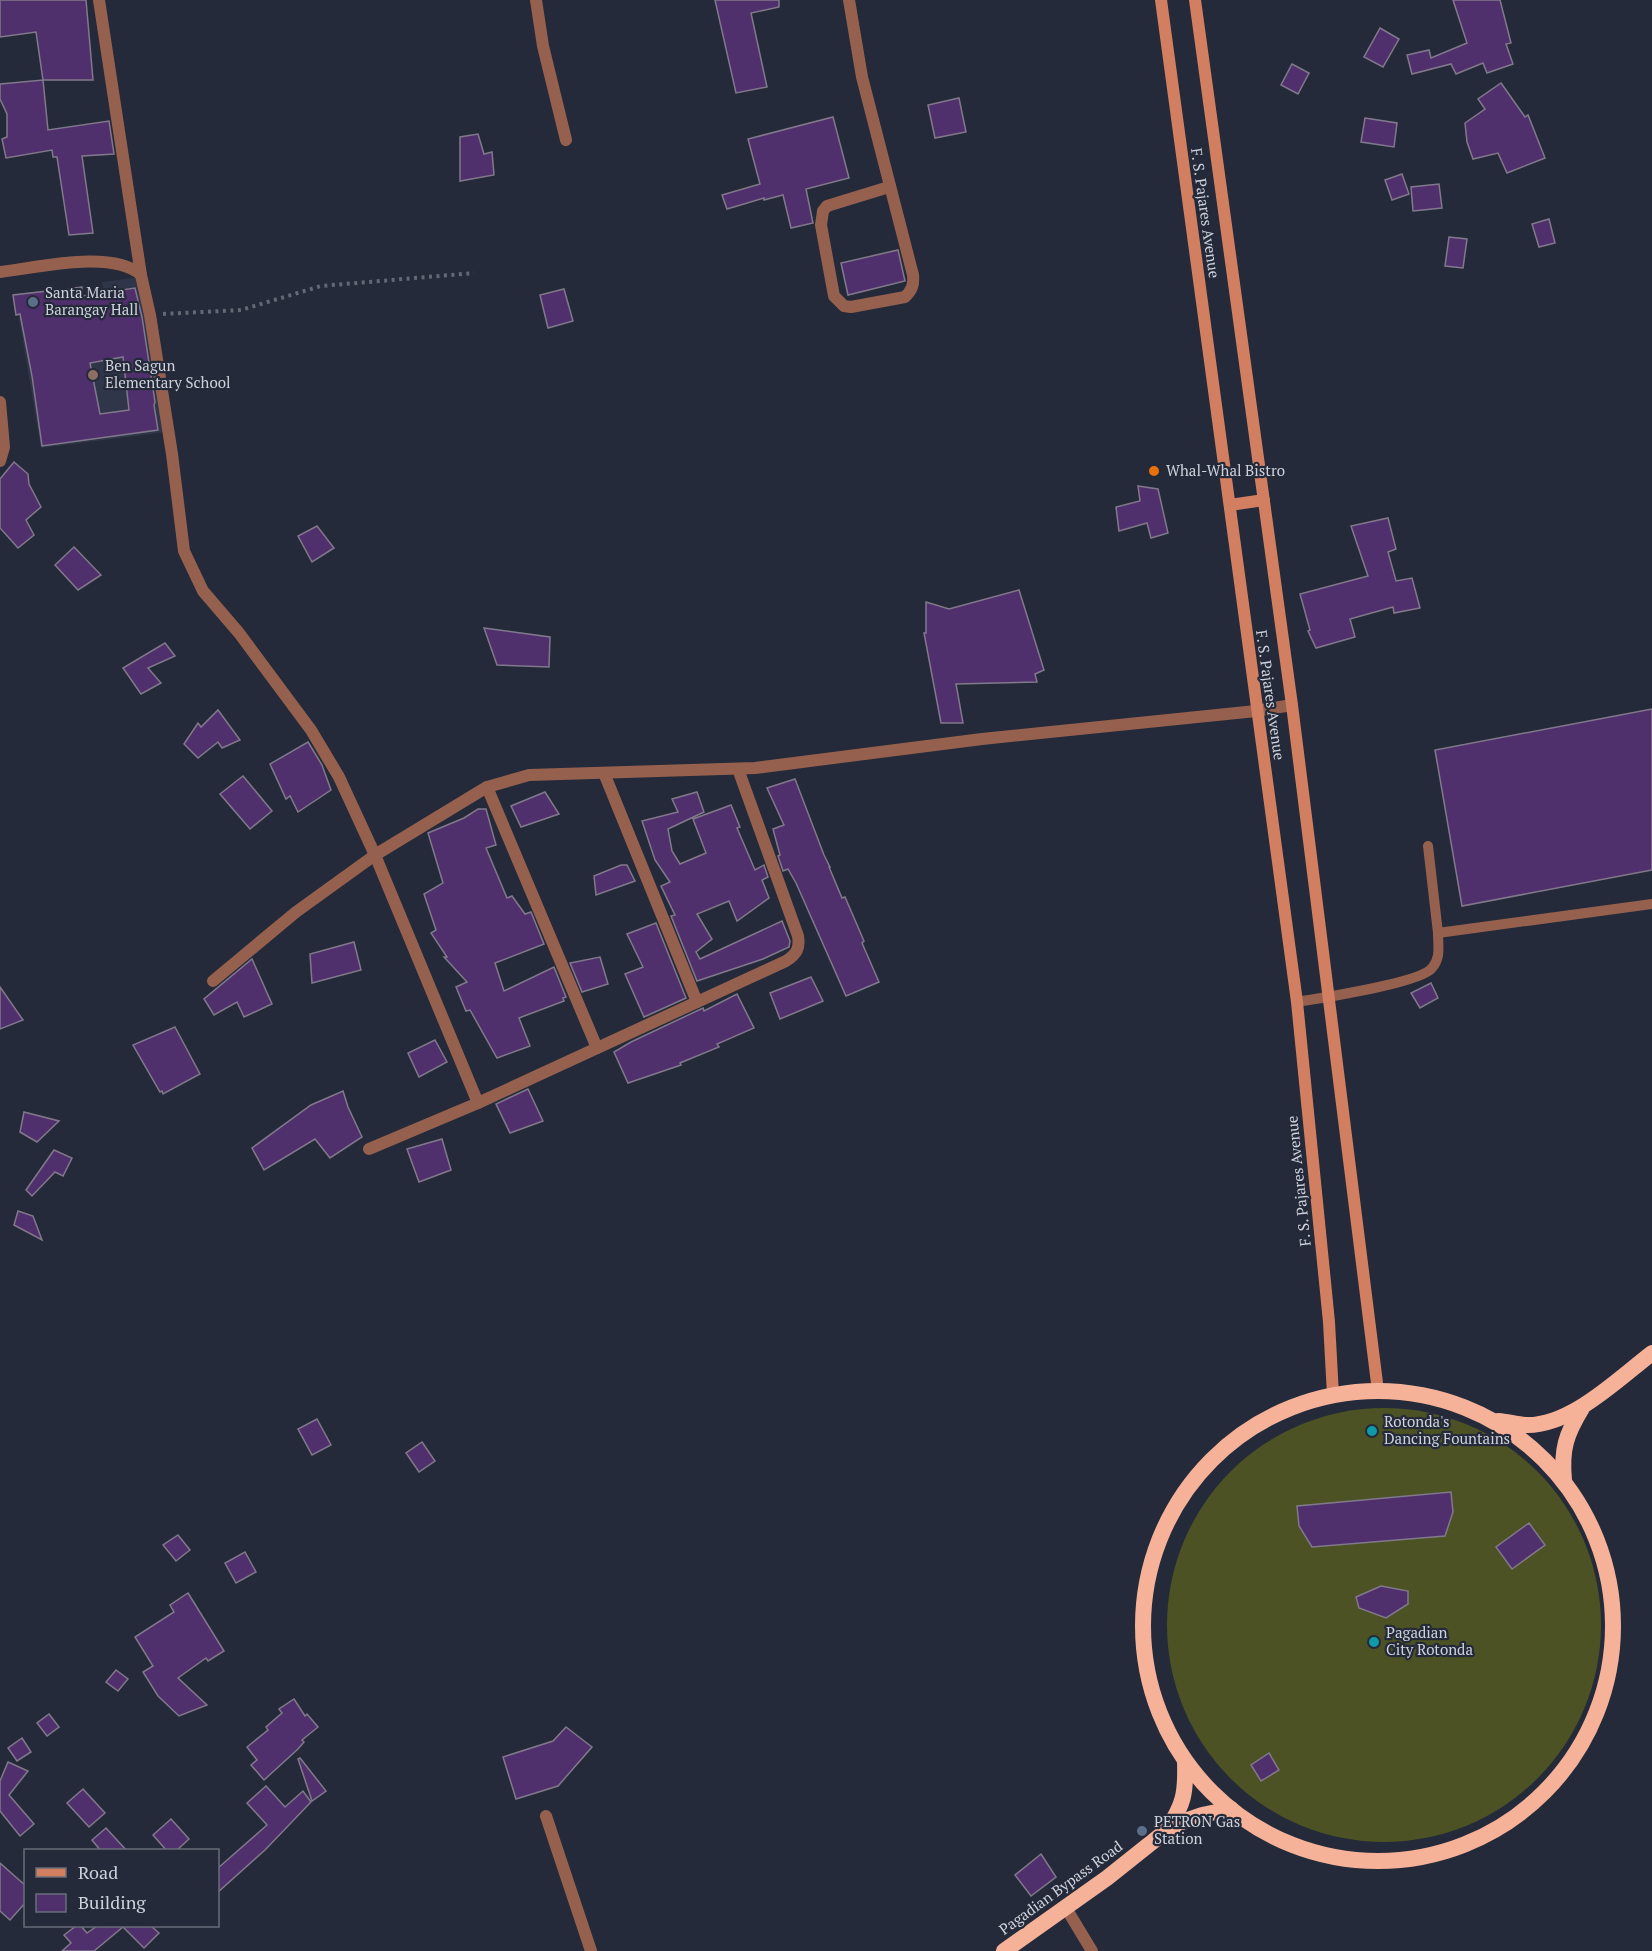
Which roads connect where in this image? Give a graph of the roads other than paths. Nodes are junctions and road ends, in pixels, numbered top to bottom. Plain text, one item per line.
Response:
1 (99, 0) edge
2 (536, 0) edge
3 (849, 0) edge
4 (1161, 0) edge
5 (1195, 0) edge
6 (566, 140) dead end
7 (889, 187) junction
8 (0, 272) edge
9 (141, 275) junction
10 (0, 402) edge
11 (0, 461) edge
12 (1264, 500) junction
13 (1230, 505) junction
14 (1292, 705) junction
15 (1256, 711) junction
16 (738, 768) junction
17 (604, 772) junction
18 (487, 787) junction
19 (1428, 846) dead end
20 (375, 855) junction
21 (1652, 904) edge
22 (1438, 933) junction
23 (213, 981) dead end
24 (1329, 996) junction
25 (697, 1002) junction
26 (1297, 1002) junction
27 (597, 1048) junction
28 (478, 1102) junction
29 (369, 1149) dead end
30 (1652, 1353) edge
31 (1378, 1391) junction
32 (1333, 1395) junction
33 (1583, 1406) junction
34 (1491, 1419) junction
35 (1564, 1480) junction
36 (1185, 1761) junction
37 (1231, 1809) junction
38 (546, 1816) dead end
39 (1166, 1831) junction
40 (1066, 1908) junction
41 (591, 1951) edge
42 (1004, 1951) edge
43 (1092, 1951) edge

1 - 9 street
2 - 6 street
3 - 7 street
4 - 13 main road, F. S. Pajares Avenue
5 - 12 main road, F. S. Pajares Avenue
7 - 7 street
8 - 9 street
9 - 20 street
10 - 11 street
12 - 13 main road
12 - 14 main road, F. S. Pajares Avenue
13 - 15 main road, F. S. Pajares Avenue
14 - 15 street
14 - 24 main road, F. S. Pajares Avenue
15 - 16 street
15 - 26 main road, F. S. Pajares Avenue
16 - 17 street
16 - 25 street
17 - 18 street
17 - 25 street
18 - 20 street
18 - 27 street
19 - 22 lane
20 - 23 street
20 - 28 street
21 - 22 lane
22 - 24 lane
24 - 26 lane
24 - 31 main road, F. S. Pajares Avenue
25 - 27 street
26 - 32 main road, F. S. Pajares Avenue
27 - 28 street
28 - 29 street
30 - 33 highway
31 - 32 highway
31 - 34 highway
32 - 36 highway
33 - 34 highway
33 - 35 highway
34 - 35 highway
35 - 37 highway
36 - 37 highway
36 - 39 highway, Pagadian Bypass Road
37 - 39 highway, Pagadian Bypass Road
38 - 41 street
39 - 40 highway, Pagadian Bypass Road
40 - 42 highway, Pagadian Bypass Road
40 - 43 street

